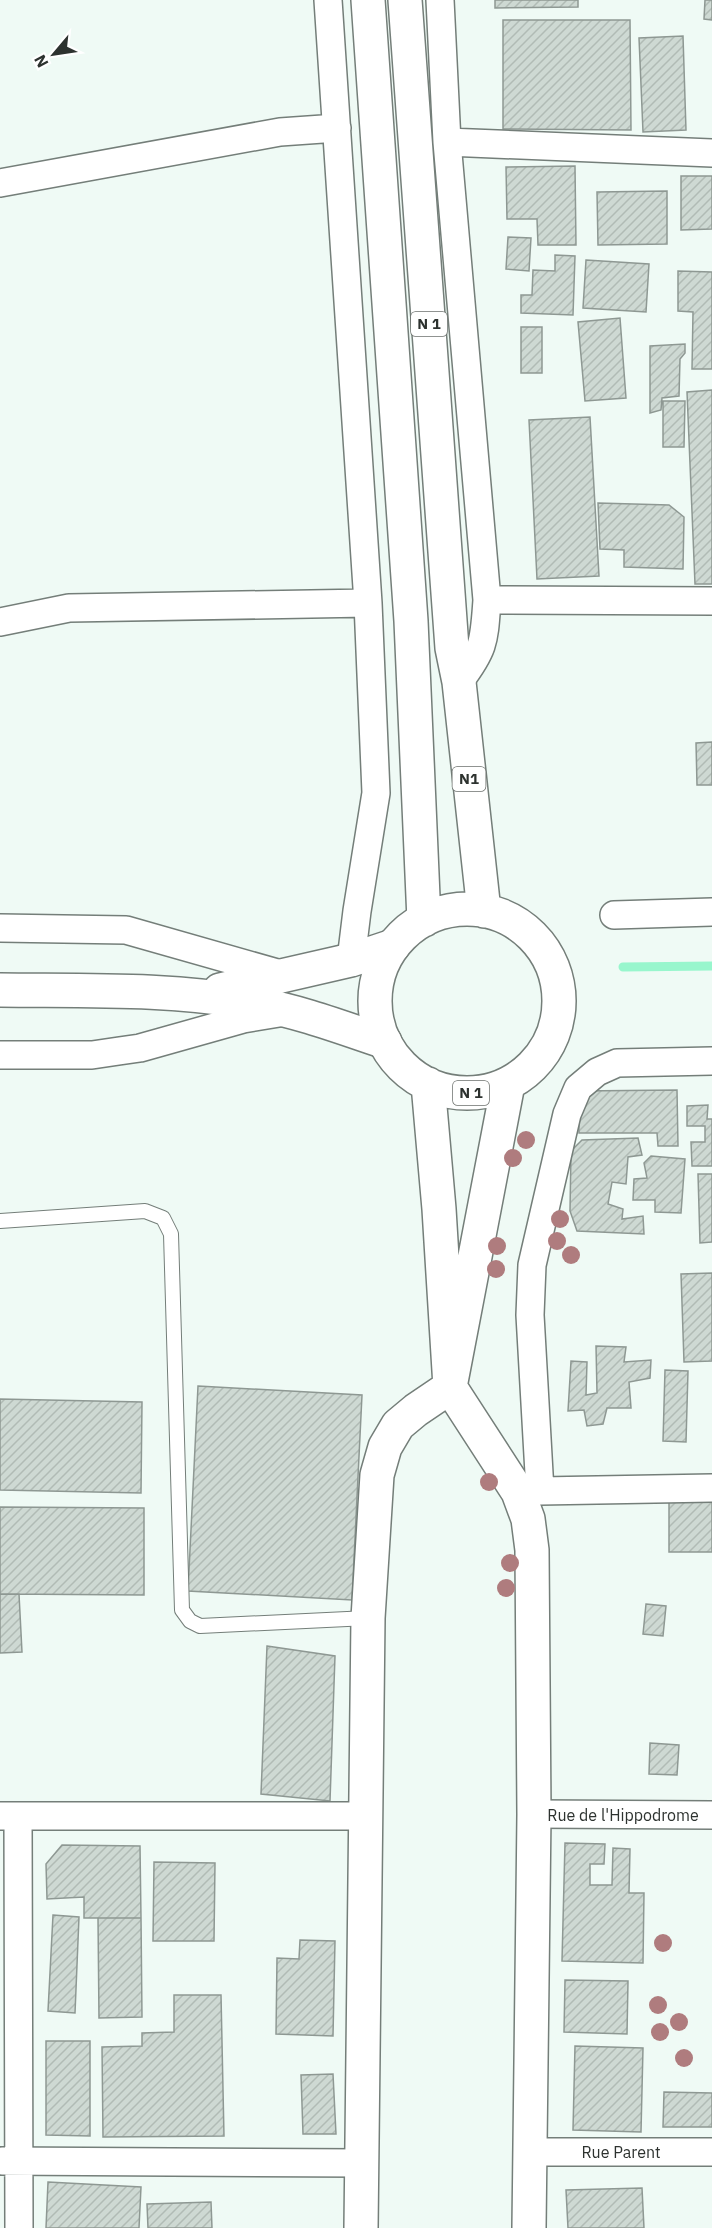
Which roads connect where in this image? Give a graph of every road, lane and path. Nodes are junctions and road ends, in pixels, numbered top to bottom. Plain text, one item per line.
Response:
1 (328, 0) edge
2 (368, 0) edge
3 (405, 0) edge
4 (440, 0) edge
5 (337, 128) junction
6 (447, 142) junction
7 (712, 153) edge
8 (0, 183) edge
9 (487, 600) junction
10 (712, 601) edge
11 (368, 603) junction
12 (0, 622) edge
13 (452, 648) joint
14 (459, 682) junction
15 (484, 910) junction
16 (712, 912) edge
17 (614, 915) dead end
18 (424, 920) junction
19 (0, 928) edge
20 (393, 946) junction
21 (351, 960) junction
22 (286, 976) junction
23 (0, 990) edge
24 (198, 995) junction
25 (289, 1012) junction
26 (385, 1042) junction
27 (0, 1055) edge
28 (712, 1061) edge
29 (428, 1084) junction
30 (508, 1084) junction
31 (0, 1221) edge
32 (450, 1387) junction
33 (712, 1488) edge
34 (529, 1491) junction
35 (368, 1618) junction
36 (534, 1814) junction
37 (712, 1815) edge
38 (9, 1816) edge
39 (366, 1816) junction
40 (531, 2152) junction
41 (712, 2152) edge
42 (9, 2161) edge
43 (361, 2163) junction
44 (18, 2228) edge
45 (361, 2228) edge
46 (529, 2228) edge

1 - 5 street
2 - 18 main road, N 1
3 - 13 main road, N 1
4 - 6 street
5 - 8 street
5 - 11 street
6 - 7 street
6 - 9 street
9 - 10 street
9 - 14 street
11 - 12 street
11 - 21 street
13 - 14 main road, N1
14 - 15 main road, N1
15 - 18 main road, N 1
15 - 30 main road, N 1
16 - 17 street
18 - 20 main road, N 1
19 - 22 street
20 - 21 main road
20 - 26 main road, N 1
21 - 22 main road
22 - 24 main road
23 - 24 main road
24 - 25 main road
25 - 26 main road
25 - 27 street
26 - 29 main road, N 1
28 - 34 street
29 - 30 main road, N 1
29 - 32 main road, N 1
30 - 32 main road, N 1
31 - 35 lane
32 - 34 main road
32 - 35 main road
33 - 34 street
34 - 36 main road
35 - 39 main road
36 - 37 street, Rue de l'Hippodrome
36 - 40 main road
38 - 39 street
38 - 42 street
39 - 43 main road
40 - 41 street, Rue Parent
40 - 46 main road
42 - 43 street
42 - 44 street
43 - 45 main road

